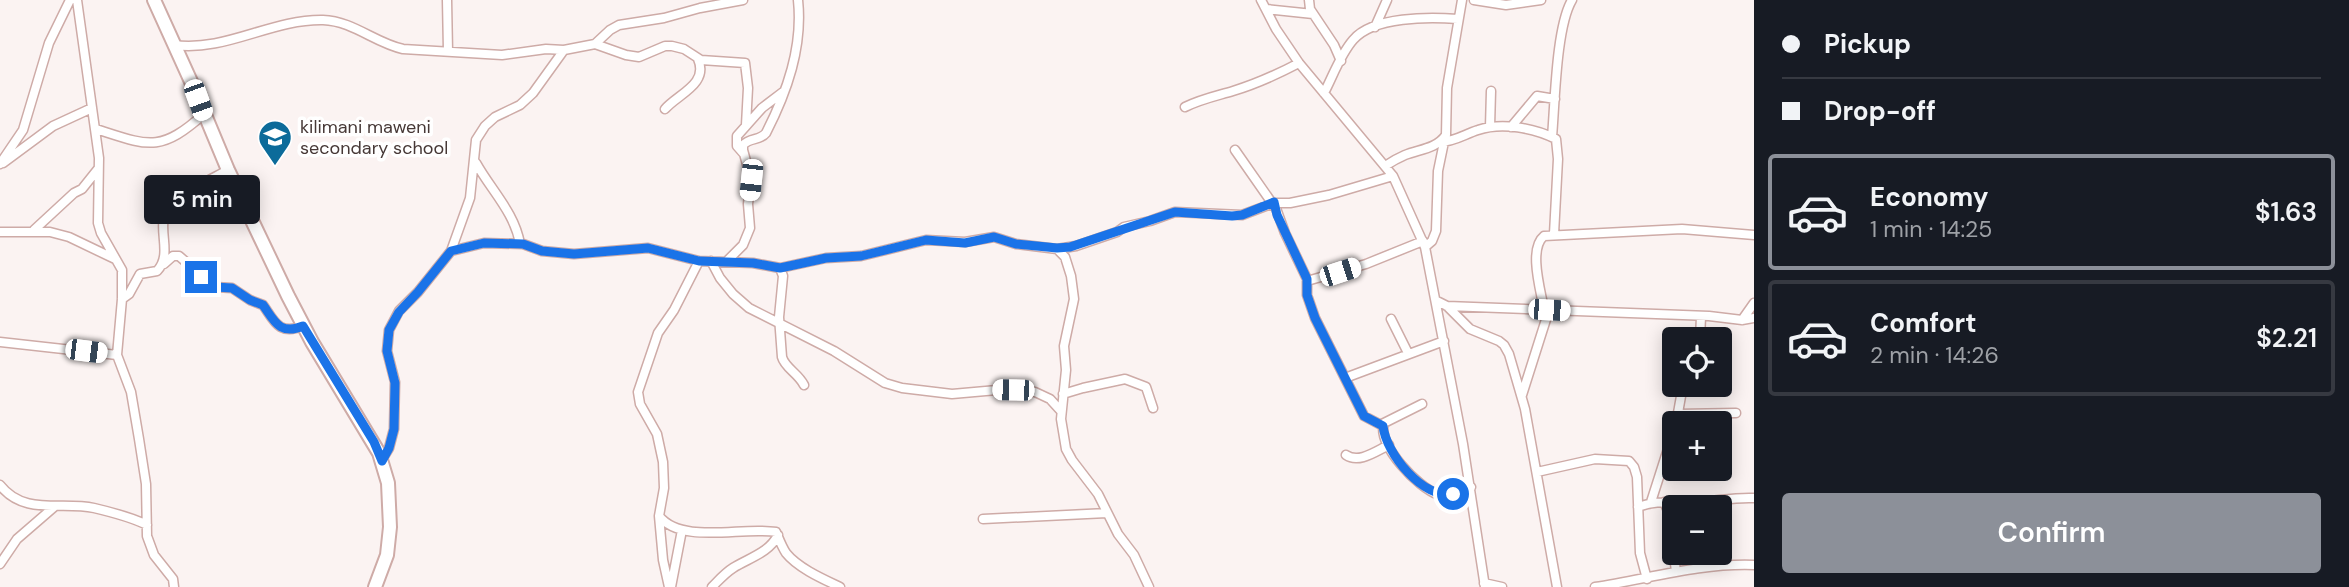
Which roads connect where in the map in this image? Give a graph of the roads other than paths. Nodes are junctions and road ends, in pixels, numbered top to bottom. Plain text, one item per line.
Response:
1 (70, 0) edge
2 (78, 0) edge
3 (154, 0) edge
4 (447, 0) edge
5 (743, 0) edge
6 (798, 0) edge
7 (1261, 0) edge
8 (1309, 0) edge
9 (1387, 0) edge
10 (1462, 0) edge
11 (1474, 0) edge
12 (1541, 0) edge
13 (1572, 0) edge
14 (1266, 9) junction
15 (1313, 14) junction
16 (1458, 19) junction
17 (1375, 27) junction
18 (595, 44) junction
19 (174, 45) junction
20 (564, 50) junction
21 (448, 51) junction
22 (698, 59) junction
23 (1340, 61) junction
24 (1299, 63) junction
25 (785, 90) junction
26 (1491, 91) dead end
27 (1324, 93) junction
28 (1555, 99) junction
29 (1185, 107) dead end
30 (92, 108) junction
31 (665, 109) dead end
32 (204, 114) junction
33 (746, 125) junction
34 (1490, 127) junction
35 (1511, 127) junction
36 (96, 129) junction
37 (1552, 137) junction
38 (1442, 142) junction
39 (1235, 150) dead end
40 (745, 155) junction
41 (474, 160) junction
42 (0, 164) edge
43 (1385, 166) junction
44 (98, 169) junction
45 (228, 170) junction
46 (1393, 176) junction
47 (1273, 203) junction
48 (34, 230) junction
49 (0, 232) edge
50 (1554, 234) junction
51 (1754, 235) edge
52 (520, 244) junction
53 (1424, 244) junction
54 (1057, 248) junction
55 (451, 251) junction
56 (699, 261) junction
57 (711, 261) junction
58 (727, 261) junction
59 (119, 262) junction
60 (162, 266) junction
61 (780, 268) junction
62 (147, 272) junction
63 (1307, 281) junction
64 (122, 299) junction
65 (1437, 301) junction
66 (1754, 303) edge
67 (1447, 306) junction
68 (1546, 310) junction
69 (1701, 316) junction
70 (1754, 318) edge
71 (1391, 319) dead end
72 (1742, 320) junction
73 (780, 325) junction
74 (303, 326) junction
75 (1701, 327) edge
76 (1444, 341) junction
77 (0, 342) edge
78 (1408, 353) junction
79 (117, 355) junction
80 (1345, 378) junction
81 (804, 385) dead end
82 (1063, 394) junction
83 (1522, 395) junction
84 (1423, 404) dead end
85 (1153, 408) dead end
86 (1061, 411) junction
87 (1736, 413) dead end
88 (1732, 414) edge
89 (1383, 426) junction
90 (1389, 444) junction
91 (1346, 455) dead end
92 (382, 461) junction
93 (1662, 467) edge
94 (1537, 472) junction
95 (0, 485) edge
96 (1471, 486) junction
97 (1732, 498) edge
98 (1754, 498) edge
99 (1651, 502) junction
100 (1662, 502) edge
101 (54, 507) junction
102 (1638, 507) junction
103 (1107, 513) junction
104 (659, 516) junction
105 (984, 519) dead end
106 (147, 525) junction
107 (682, 530) junction
108 (778, 535) junction
109 (0, 565) edge
110 (1675, 565) edge
111 (1754, 565) edge
112 (1676, 572) junction
113 (1651, 581) edge
114 (1484, 585) edge
115 (174, 587) edge
116 (375, 587) edge
117 (670, 587) edge
118 (712, 587) edge
119 (840, 587) edge
120 (1149, 587) edge
121 (1502, 587) edge
122 (1557, 587) edge
123 (1595, 587) edge

1 - 42 street
2 - 30 street
3 - 19 street
4 - 21 street
5 - 18 street
6 - 25 street
7 - 14 street
8 - 15 street
9 - 17 street
10 - 16 street
11 - 12 street
13 - 28 street
14 - 15 street
14 - 24 street
15 - 23 street
16 - 17 street
16 - 38 street
17 - 23 street
18 - 20 street
18 - 22 street
19 - 21 street
19 - 32 street
20 - 21 street
20 - 41 street
22 - 31 street
22 - 33 street
23 - 27 street
24 - 27 street
24 - 29 street
25 - 33 street
25 - 40 street
26 - 34 street
27 - 43 street
28 - 35 street
28 - 37 street
30 - 36 street
30 - 42 street
32 - 36 street
32 - 45 street
33 - 40 street
34 - 35 street
34 - 38 street
35 - 37 street
36 - 44 street
37 - 50 street
38 - 43 street
38 - 53 street
39 - 47 street
40 - 58 street
41 - 52 street
41 - 55 street
43 - 46 street
44 - 48 street
44 - 59 street
45 - 60 street
45 - 74 street
46 - 47 street
46 - 53 street
47 - 54 street
47 - 63 street
48 - 49 street
48 - 59 street
50 - 51 street
50 - 68 street
52 - 55 street
52 - 56 street
53 - 63 street
53 - 65 street
54 - 61 street
54 - 82 street
55 - 92 street
56 - 57 street
56 - 104 street
57 - 58 street
57 - 73 street
58 - 61 street
59 - 62 street
59 - 64 street
60 - 62 street
60 - 74 street
61 - 73 street
62 - 64 street
63 - 80 street
64 - 79 street
65 - 67 street
65 - 76 street
66 - 72 street
67 - 68 street
67 - 83 street
68 - 69 street
68 - 83 street
69 - 72 street
69 - 75 street
70 - 72 street
71 - 78 street
73 - 81 street
73 - 86 street
74 - 92 street
76 - 78 street
76 - 96 street
77 - 79 street
78 - 80 street
79 - 106 street
80 - 89 street
82 - 85 street
82 - 86 street
83 - 94 street
84 - 89 street
86 - 103 street
87 - 88 street
89 - 90 street
90 - 91 street
90 - 96 street
92 - 116 street
93 - 99 street
94 - 102 street
94 - 122 street
95 - 101 street
96 - 114 street
97 - 98 street
99 - 100 street
99 - 102 street
101 - 106 street
101 - 109 street
102 - 113 street
103 - 105 street
103 - 120 street
104 - 107 street
104 - 117 street
106 - 115 street
107 - 108 street
107 - 117 street
108 - 118 street
108 - 119 street
110 - 112 street
111 - 112 street
112 - 113 street
113 - 123 street
114 - 121 street

